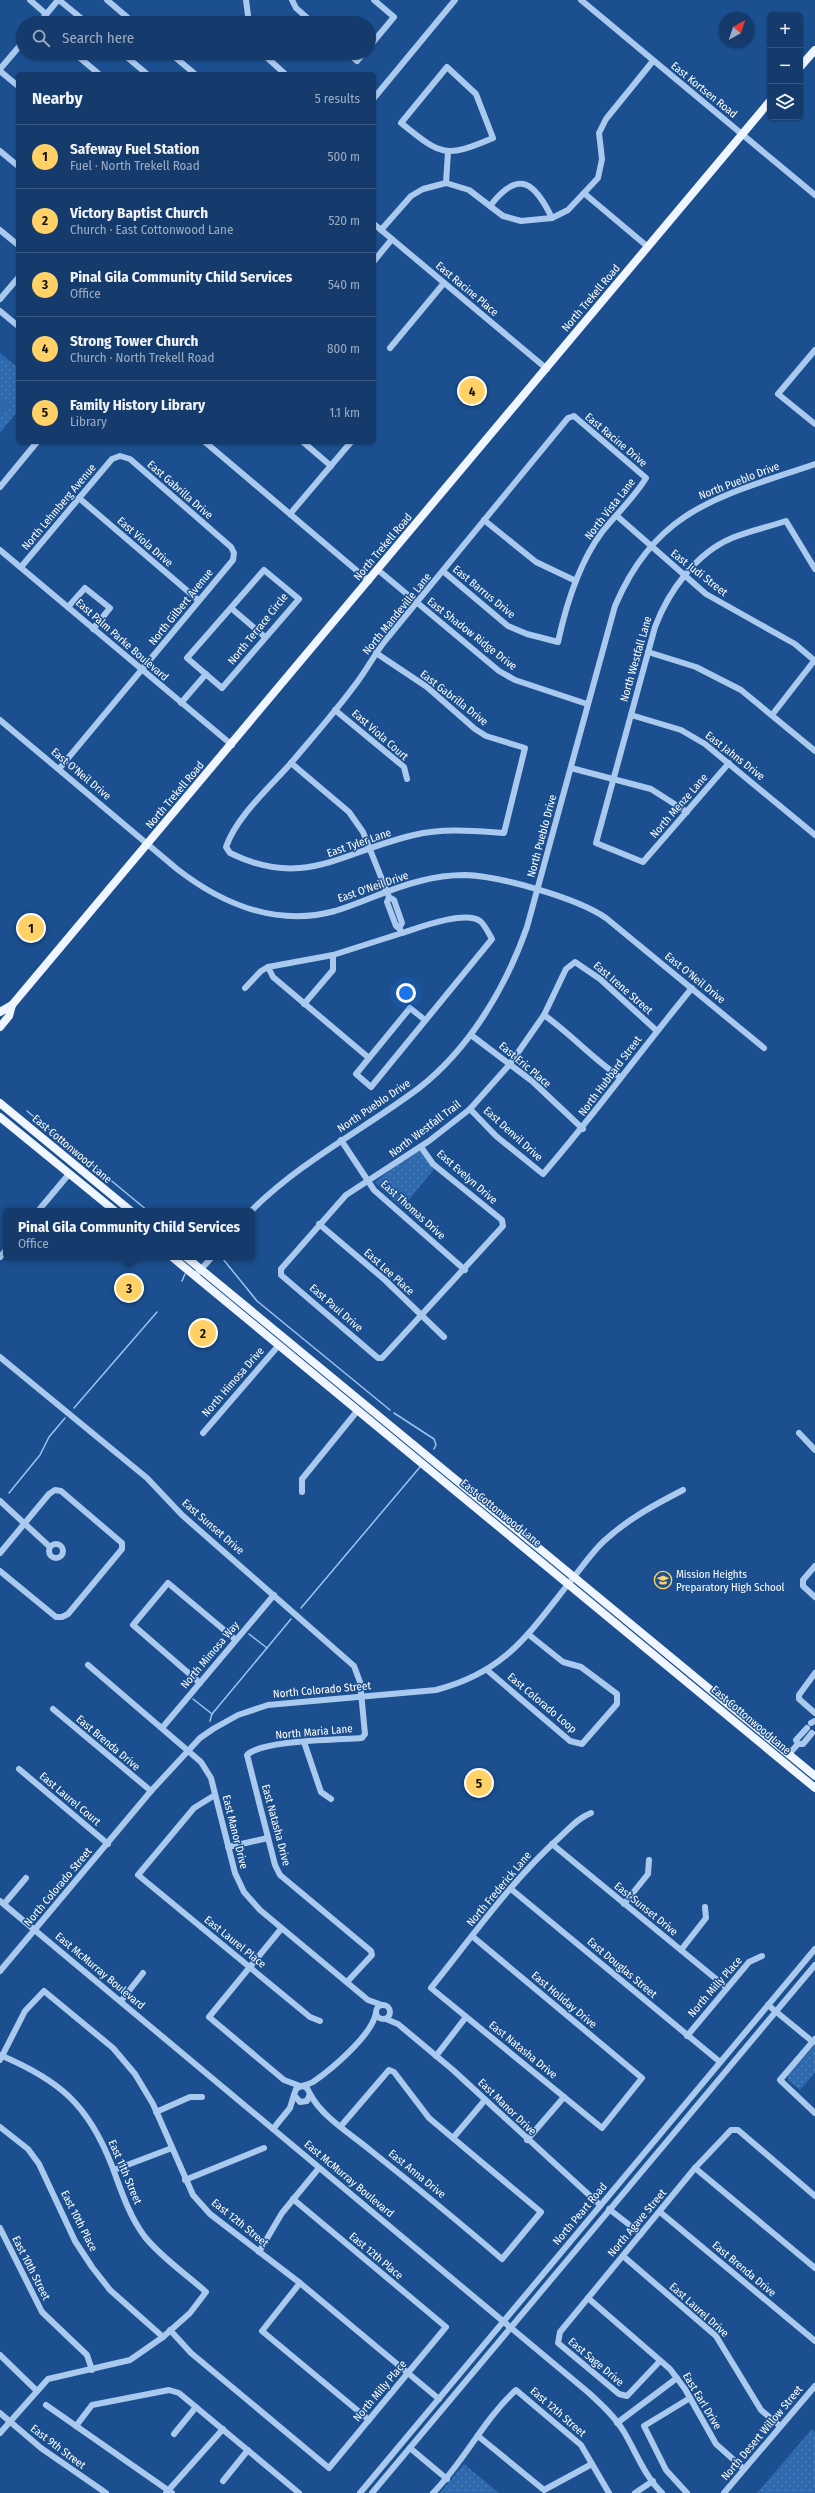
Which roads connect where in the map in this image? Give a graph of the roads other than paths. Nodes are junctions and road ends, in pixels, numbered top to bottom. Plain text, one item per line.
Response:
1 (30, 0) edge
2 (59, 0) edge
3 (107, 0) edge
4 (248, 0) edge
5 (292, 0) edge
6 (374, 0) edge
7 (455, 0) edge
8 (581, 0) edge
9 (46, 14) joint
10 (78, 16) edge
11 (126, 16) edge
12 (249, 16) edge
13 (305, 16) edge
14 (376, 38) edge
15 (815, 50) edge
16 (16, 51) edge
17 (82, 60) edge
18 (130, 60) edge
19 (178, 60) edge
20 (269, 60) edge
21 (653, 61) junction
22 (803, 64) edge
23 (0, 70) edge
24 (97, 72) edge
25 (145, 72) edge
26 (191, 72) edge
27 (282, 72) edge
28 (16, 84) edge
29 (376, 96) edge
30 (767, 105) edge
31 (742, 134) junction
32 (0, 151) edge
33 (448, 152) junction
34 (16, 164) edge
35 (446, 183) junction
36 (585, 194) junction
37 (815, 195) edge
38 (490, 206) junction
39 (552, 218) junction
40 (376, 226) edge
41 (0, 230) edge
42 (381, 230) junction
43 (392, 239) junction
44 (16, 243) edge
45 (648, 247) junction
46 (376, 259) edge
47 (16, 280) edge
48 (444, 283) junction
49 (0, 299) edge
50 (0, 311) edge
51 (16, 324) edge
52 (390, 348) dead end
53 (815, 350) edge
54 (547, 369) junction
55 (574, 416) joint
56 (815, 424) edge
57 (35, 444) edge
58 (207, 444) edge
59 (305, 444) edge
60 (349, 444) edge
61 (112, 459) joint
62 (815, 464) edge
63 (331, 466) junction
64 (646, 478) joint
65 (0, 486) edge
66 (79, 498) junction
67 (290, 514) junction
68 (617, 516) junction
69 (484, 520) junction
70 (231, 547) joint
71 (651, 547) junction
72 (0, 550) edge
73 (21, 567) junction
74 (815, 569) edge
75 (378, 570) junction
76 (444, 572) junction
77 (685, 577) junction
78 (369, 581) junction
79 (576, 581) junction
80 (198, 600) junction
81 (417, 603) junction
82 (68, 607) junction
83 (231, 608) junction
84 (94, 629) junction
85 (265, 638) junction
86 (558, 642) joint
87 (648, 652) junction
88 (376, 653) junction
89 (815, 661) edge
90 (142, 670) junction
91 (206, 674) junction
92 (181, 703) junction
93 (587, 704) junction
94 (335, 710) junction
95 (772, 714) junction
96 (631, 715) junction
97 (0, 720) edge
98 (232, 745) junction
99 (815, 751) edge
100 (291, 763) junction
101 (729, 763) junction
102 (571, 768) junction
103 (59, 769) junction
104 (407, 779) dead end
105 (613, 779) junction
106 (687, 812) junction
107 (504, 833) joint
108 (815, 835) edge
109 (148, 844) junction
110 (226, 847) joint
111 (370, 848) junction
112 (643, 862) joint
113 (537, 891) junction
114 (387, 895) junction
115 (401, 930) junction
116 (333, 955) junction
117 (575, 962) joint
118 (268, 967) junction
119 (245, 988) dead end
120 (692, 988) junction
121 (304, 1004) junction
122 (12, 1005) junction
123 (0, 1012) edge
124 (544, 1015) junction
125 (425, 1020) junction
126 (0, 1026) edge
127 (657, 1031) junction
128 (471, 1035) junction
129 (764, 1048) dead end
130 (369, 1058) junction
131 (510, 1064) junction
132 (620, 1077) junction
133 (0, 1103) edge
134 (470, 1109) junction
135 (0, 1117) edge
136 (583, 1129) junction
137 (45, 1140) junction
138 (341, 1140) junction
139 (421, 1147) junction
140 (38, 1148) junction
141 (69, 1174) junction
142 (543, 1174) joint
143 (368, 1182) junction
144 (41, 1208) edge
145 (111, 1208) edge
146 (127, 1208) edge
147 (253, 1208) edge
148 (319, 1224) junction
149 (176, 1260) edge
150 (190, 1260) edge
151 (209, 1260) edge
152 (201, 1269) junction
153 (465, 1270) junction
154 (281, 1275) joint
155 (195, 1276) junction
156 (421, 1315) junction
157 (444, 1337) dead end
158 (279, 1345) junction
159 (0, 1357) edge
160 (358, 1410) junction
161 (203, 1432) dead end
162 (799, 1433) dead end
163 (815, 1450) edge
164 (683, 1490) dead end
165 (302, 1492) dead end
166 (0, 1501) edge
167 (23, 1525) junction
168 (50, 1547) dead end
169 (0, 1553) edge
170 (815, 1566) edge
171 (0, 1571) edge
172 (575, 1576) junction
173 (569, 1584) junction
174 (274, 1595) junction
175 (815, 1597) edge
176 (528, 1634) junction
177 (236, 1640) junction
178 (88, 1665) dead end
179 (487, 1670) junction
180 (815, 1673) edge
181 (200, 1683) junction
182 (361, 1697) junction
183 (53, 1710) dead end
184 (815, 1713) edge
185 (809, 1726) edge
186 (162, 1728) junction
187 (362, 1738) joint
188 (304, 1742) junction
189 (798, 1744) junction
190 (188, 1750) junction
191 (789, 1754) junction
192 (247, 1755) joint
193 (19, 1768) dead end
194 (815, 1776) edge
195 (815, 1788) edge
196 (151, 1791) junction
197 (215, 1795) junction
198 (331, 1799) dead end
199 (591, 1813) dead end
200 (268, 1838) junction
201 (108, 1844) junction
202 (552, 1844) junction
203 (228, 1847) junction
204 (649, 1860) dead end
205 (26, 1878) dead end
206 (511, 1889) junction
207 (2, 1902) edge
208 (624, 1904) junction
209 (705, 1907) dead end
210 (281, 1928) junction
211 (35, 1931) junction
212 (472, 1936) junction
213 (815, 1949) edge
214 (681, 1950) junction
215 (762, 1956) dead end
216 (815, 1965) edge
217 (250, 1967) junction
218 (0, 1971) edge
219 (143, 1973) dead end
220 (347, 1982) junction
221 (431, 1988) joint
222 (727, 1988) junction
223 (368, 2000) junction
224 (121, 2001) junction
225 (382, 2005) junction
226 (768, 2006) junction
227 (391, 2011) junction
228 (775, 2012) junction
229 (376, 2013) junction
230 (466, 2017) junction
231 (385, 2019) junction
232 (320, 2021) dead end
233 (398, 2024) junction
234 (372, 2026) junction
235 (687, 2036) junction
236 (814, 2041) edge
237 (436, 2056) junction
238 (1, 2057) edge
239 (720, 2062) junction
240 (284, 2080) junction
241 (315, 2080) junction
242 (301, 2086) junction
243 (310, 2093) junction
244 (294, 2094) junction
245 (202, 2097) dead end
246 (564, 2097) junction
247 (485, 2100) junction
248 (304, 2102) junction
249 (318, 2106) junction
250 (290, 2108) junction
251 (156, 2112) junction
252 (815, 2112) edge
253 (342, 2126) junction
254 (0, 2127) edge
255 (602, 2128) joint
256 (273, 2130) junction
257 (453, 2138) junction
258 (527, 2140) junction
259 (172, 2148) junction
260 (264, 2148) dead end
261 (319, 2168) junction
262 (696, 2168) junction
263 (114, 2170) junction
264 (185, 2180) junction
265 (815, 2196) edge
266 (292, 2199) junction
267 (600, 2205) junction
268 (609, 2209) junction
269 (660, 2212) junction
270 (0, 2228) edge
271 (642, 2234) junction
272 (259, 2252) junction
273 (623, 2256) junction
274 (815, 2268) edge
275 (300, 2283) junction
276 (588, 2298) junction
277 (503, 2322) junction
278 (446, 2327) joint
279 (510, 2328) junction
280 (170, 2330) junction
281 (163, 2337) junction
282 (559, 2338) joint
283 (815, 2341) edge
284 (0, 2355) edge
285 (660, 2361) junction
286 (92, 2370) junction
287 (408, 2373) junction
288 (677, 2378) junction
289 (815, 2386) edge
290 (37, 2391) junction
291 (690, 2398) junction
292 (439, 2399) junction
293 (46, 2405) dead end
294 (196, 2407) junction
295 (0, 2413) edge
296 (369, 2420) junction
297 (10, 2422) junction
298 (617, 2423) junction
299 (76, 2426) junction
300 (780, 2426) junction
301 (223, 2429) junction
302 (0, 2433) edge
303 (174, 2434) dead end
304 (478, 2436) junction
305 (410, 2448) junction
306 (248, 2450) junction
307 (592, 2464) junction
308 (744, 2469) junction
309 (447, 2479) junction
310 (223, 2481) dead end
311 (653, 2481) junction
312 (169, 2492) edge
313 (106, 2493) edge
314 (298, 2493) edge
315 (360, 2493) edge
316 (372, 2493) edge
317 (433, 2493) edge
318 (609, 2493) edge
319 (635, 2493) edge
320 (662, 2493) edge
321 (687, 2493) edge
322 (724, 2493) edge

1 - 9 street
2 - 9 street
2 - 10 street
3 - 11 street
4 - 12 street
5 - 13 street
6 - 14 street
7 - 29 street
8 - 21 street, East Kortsen Road
15 - 22 main road
16 - 23 street
17 - 24 street
18 - 25 street
19 - 26 street
20 - 27 street
21 - 31 street, East Kortsen Road
21 - 36 street
23 - 28 street
30 - 31 main road, North Trekell Road
31 - 37 street, East Kortsen Road
31 - 45 main road, North Trekell Road
32 - 34 street
33 - 33 street
33 - 35 street
35 - 38 street
35 - 42 street
36 - 39 street
36 - 45 street
38 - 39 street
38 - 39 street
40 - 42 street, East Racine Place
41 - 44 street
42 - 43 street, East Racine Place
43 - 46 street
43 - 48 street, East Racine Place
45 - 54 main road, North Trekell Road
47 - 49 street
48 - 52 street
48 - 54 street, East Racine Place
50 - 51 street
53 - 56 street
54 - 75 main road, North Trekell Road
55 - 64 street, East Racine Drive
55 - 69 street, North Mandeville Lane
57 - 65 street
58 - 67 street
59 - 63 street
60 - 63 street
61 - 66 street, North Lehmberg Avenue
61 - 70 street, East Gabrilla Drive
62 - 71 street, North Pueblo Drive
63 - 67 street
64 - 68 street, North Vista Lane
66 - 73 street, North Lehmberg Avenue
66 - 80 street, East Viola Drive
67 - 78 street
68 - 71 street, East Judi Street
68 - 79 street, North Vista Lane
69 - 76 street, North Mandeville Lane
69 - 79 street
70 - 80 street, North Gilbert Avenue
71 - 77 street, East Judi Street
71 - 93 street, North Pueblo Drive
72 - 73 street, East Palm Parke Boulevard
73 - 82 street, East Palm Parke Boulevard
74 - 77 street, North Westfall Lane
75 - 78 main road, North Trekell Road
75 - 81 street, East Shadow Ridge Drive
76 - 81 street, North Mandeville Lane
76 - 86 street, East Barrus Drive
77 - 87 street, North Westfall Lane
77 - 89 street, East Judi Street
78 - 98 main road, North Trekell Road
79 - 86 street, North Vista Lane
80 - 90 street, North Gilbert Avenue
81 - 88 street, North Mandeville Lane
81 - 93 street, East Shadow Ridge Drive
82 - 84 street, East Palm Parke Boulevard
82 - 84 street
83 - 85 street
83 - 85 street, North Terrace Circle
83 - 91 street, North Terrace Circle
84 - 90 street, East Palm Parke Boulevard
85 - 91 street, North Terrace Circle
87 - 95 street
87 - 96 street, North Westfall Lane
88 - 94 street, North Mandeville Lane
88 - 107 street, East Gabrilla Drive
89 - 95 street
90 - 92 street, East Palm Parke Boulevard
90 - 103 street, North Gilbert Avenue
91 - 92 street
92 - 98 street, East Palm Parke Boulevard
93 - 102 street, North Pueblo Drive
94 - 100 street, North Mandeville Lane
94 - 104 street, East Viola Court
95 - 99 street
96 - 101 street, East Jahns Drive
96 - 105 street, North Westfall Lane
97 - 103 street, East O'Neil Drive
98 - 109 main road, North Trekell Road
100 - 110 street, North Mandeville Lane
100 - 111 street
101 - 106 street, North Menze Lane
101 - 108 street, East Jahns Drive
102 - 105 street
102 - 113 street, North Pueblo Drive
103 - 109 street, East O'Neil Drive
105 - 106 street
105 - 112 street, North Westfall Lane
106 - 112 street, North Menze Lane
107 - 111 street, East Tyler Lane
109 - 114 street, East O'Neil Drive
109 - 122 main road, North Trekell Road
110 - 111 street, East Tyler Lane
111 - 114 street
113 - 114 street, East O'Neil Drive
113 - 120 street, East O'Neil Drive
113 - 128 street, North Pueblo Drive
114 - 115 street
115 - 116 street
115 - 125 street
116 - 118 street
116 - 121 street
117 - 124 street, North Westfall Trail
117 - 127 street, East Irene Street
118 - 119 street
118 - 121 street
120 - 127 street, North Hubbard Street
120 - 129 street, East O'Neil Drive
121 - 130 street
122 - 123 main road, North Trekell Road
122 - 126 main road, North Trekell Road
124 - 131 street, North Westfall Trail
124 - 132 street
125 - 130 street
125 - 130 street
127 - 132 street, North Hubbard Street
128 - 131 street, East Eric Place
128 - 138 street, North Pueblo Drive
131 - 134 street, North Westfall Trail
131 - 136 street, East Eric Place
132 - 136 street, North Hubbard Street
133 - 137 main road, East Cottonwood Lane
134 - 139 street, North Westfall Trail
134 - 142 street, East Denvil Drive
135 - 140 main road, East Cottonwood Lane
136 - 142 street, North Hubbard Street
137 - 140 main road
137 - 146 main road, East Cottonwood Lane
138 - 143 street, East Thomas Drive
138 - 147 street, North Pueblo Drive
139 - 143 street, North Westfall Trail
139 - 153 street, East Evelyn Drive
140 - 141 main road, East Cottonwood Lane
141 - 144 street
141 - 145 main road, East Cottonwood Lane
143 - 148 street, North Westfall Trail
143 - 153 street, East Thomas Drive
148 - 154 street, North Westfall Trail
148 - 156 street, East Lee Place
149 - 155 main road, East Cottonwood Lane
150 - 152 main road, East Cottonwood Lane
151 - 152 street
152 - 155 street
152 - 172 main road, East Cottonwood Lane
153 - 156 street
154 - 156 street, East Paul Drive
155 - 158 main road, East Cottonwood Lane
156 - 157 street, East Lee Place
158 - 160 main road, East Cottonwood Lane
158 - 161 street, North Himosa Drive
159 - 174 street, East Sunset Drive
160 - 165 street
160 - 173 main road, East Cottonwood Lane
162 - 163 street
164 - 172 street, North Colorado Street
166 - 167 street
167 - 168 street
167 - 169 street
167 - 171 street
170 - 175 street
172 - 173 street, North Colorado Street
172 - 191 main road, East Cottonwood Lane
173 - 176 street, North Colorado Street
173 - 195 main road, East Cottonwood Lane
174 - 177 street, North Mimosa Way
174 - 182 street, East Sunset Drive
176 - 179 street, North Colorado Street
176 - 179 street, East Colorado Loop
177 - 181 street, North Mimosa Way
177 - 181 street
178 - 186 street, East Manor Drive
179 - 182 street, North Colorado Street
180 - 184 street
181 - 186 street, North Mimosa Way
182 - 187 street, East Sunset Drive
182 - 190 street, North Colorado Street
183 - 196 street, East Brenda Drive
185 - 189 street
185 - 189 street
186 - 190 street, East Manor Drive
187 - 188 street, North Maria Lane
188 - 192 street, North Maria Lane
188 - 198 street
189 - 191 street
190 - 196 street, North Colorado Street
190 - 197 street, East Manor Drive
191 - 194 main road, East Cottonwood Lane
192 - 200 street, East Natasha Drive
193 - 201 street, East Laurel Court
196 - 201 street, North Colorado Street
197 - 203 street, East Manor Drive
197 - 217 street, East Laurel Place
199 - 202 street, North Frederick Lane
200 - 203 street
200 - 220 street, East Natasha Drive
201 - 211 street, North Colorado Street
202 - 206 street, North Frederick Lane
202 - 208 street, East Sunset Drive
203 - 210 street, East Manor Drive
204 - 208 street
205 - 207 street
206 - 212 street, North Frederick Lane
206 - 235 street, East Douglas Street
207 - 211 street, East McMurray Boulevard
208 - 214 street, East Sunset Drive
209 - 214 street
210 - 217 street
210 - 220 street, East Manor Drive
211 - 218 street, North Colorado Street
211 - 224 street, East McMurray Boulevard
212 - 221 street, North Frederick Lane
212 - 255 street, East Holiday Drive
213 - 226 street, North Peart Road
214 - 222 street, East Sunset Drive
215 - 222 street, North Milly Place
216 - 228 street, North Peart Road
217 - 232 street, East Laurel Place
217 - 240 street
219 - 224 street
220 - 223 street, East Manor Drive
221 - 230 street, East Natasha Drive
222 - 235 street, North Milly Place
223 - 225 street, East Manor Drive
223 - 229 street, East Manor Drive
224 - 256 street, East McMurray Boulevard
225 - 227 street
225 - 229 street
226 - 228 street
226 - 239 street, North Peart Road
227 - 231 street
227 - 233 street, East Manor Drive
228 - 236 street
228 - 268 street, North Peart Road
229 - 231 street
229 - 234 street
230 - 237 street
230 - 246 street, East Natasha Drive
231 - 233 street, East Manor Drive
231 - 234 street
233 - 237 street, East Manor Drive
234 - 241 street
235 - 239 street, East Douglas Street
236 - 252 street
237 - 247 street, East Manor Drive
238 - 251 street, East 12th Street
238 - 263 street, East 11th Street
239 - 267 street, North Peart Road
240 - 242 street
240 - 244 street
241 - 242 street
241 - 243 street
242 - 243 street, East Anna Drive
242 - 244 street
243 - 248 street
243 - 249 street, East Anna Drive
244 - 248 street
244 - 250 street
245 - 251 street
246 - 255 street, East Natasha Drive
246 - 258 street
247 - 257 street
247 - 258 street, East Manor Drive
248 - 249 street, East Anna Drive
248 - 250 street
249 - 253 street, East Anna Drive
250 - 256 street
251 - 259 street, East 12th Street
253 - 257 street
253 - 257 street, East Anna Drive
254 - 281 street, East 10th Place
256 - 261 street, East McMurray Boulevard
258 - 267 street, East Manor Drive
259 - 263 street
259 - 264 street, East 12th Street
260 - 264 street
261 - 266 street
261 - 277 street, East McMurray Boulevard
262 - 265 street, North Agave Street
262 - 269 street, North Agave Street
262 - 274 street
263 - 280 street, East 11th Street
264 - 272 street, East 12th Street
266 - 272 street
266 - 278 street, East 12th Place
267 - 277 street, North Peart Road
268 - 271 street
268 - 279 street, North Peart Road
269 - 271 street, North Agave Street
269 - 283 street, East Brenda Drive
270 - 286 street, East 10th Street
271 - 273 street, North Agave Street
272 - 275 street, East 12th Street
273 - 276 street, North Agave Street
273 - 300 street, East Laurel Drive
275 - 287 street, East 12th Street
275 - 296 street
276 - 282 street, North Agave Street
276 - 285 street, East Earl Drive
277 - 279 street, East McMurray Boulevard
277 - 292 street, North Peart Road
278 - 287 street, North Milly Place
279 - 298 street, East McMurray Boulevard
279 - 305 street, North Peart Road
280 - 281 street
280 - 296 street, North Milly Place
281 - 286 street
282 - 285 street, East Sage Drive
284 - 290 street
285 - 288 street, East Earl Drive
286 - 290 street
287 - 292 street, East 12th Street
287 - 296 street, North Milly Place
288 - 291 street, East Earl Drive
288 - 298 street
289 - 300 street, North Desert Willow Street
290 - 297 street
291 - 308 street, East Earl Drive
291 - 321 street
292 - 315 street, North Peart Road
293 - 299 street
294 - 299 street
294 - 301 street
294 - 303 street
295 - 297 street, East 9th Street
297 - 302 street
297 - 313 street, East 9th Street
298 - 311 street, East McMurray Boulevard
299 - 312 street
300 - 308 street, North Desert Willow Street
301 - 306 street
301 - 312 street
304 - 307 street
304 - 307 street, East 12th Street
304 - 309 street
305 - 309 street
305 - 316 street, North Peart Road
306 - 310 street
306 - 314 street
307 - 318 street, East 12th Street
308 - 322 street, North Desert Willow Street
309 - 317 street
311 - 319 street
311 - 320 street, East McMurray Boulevard

